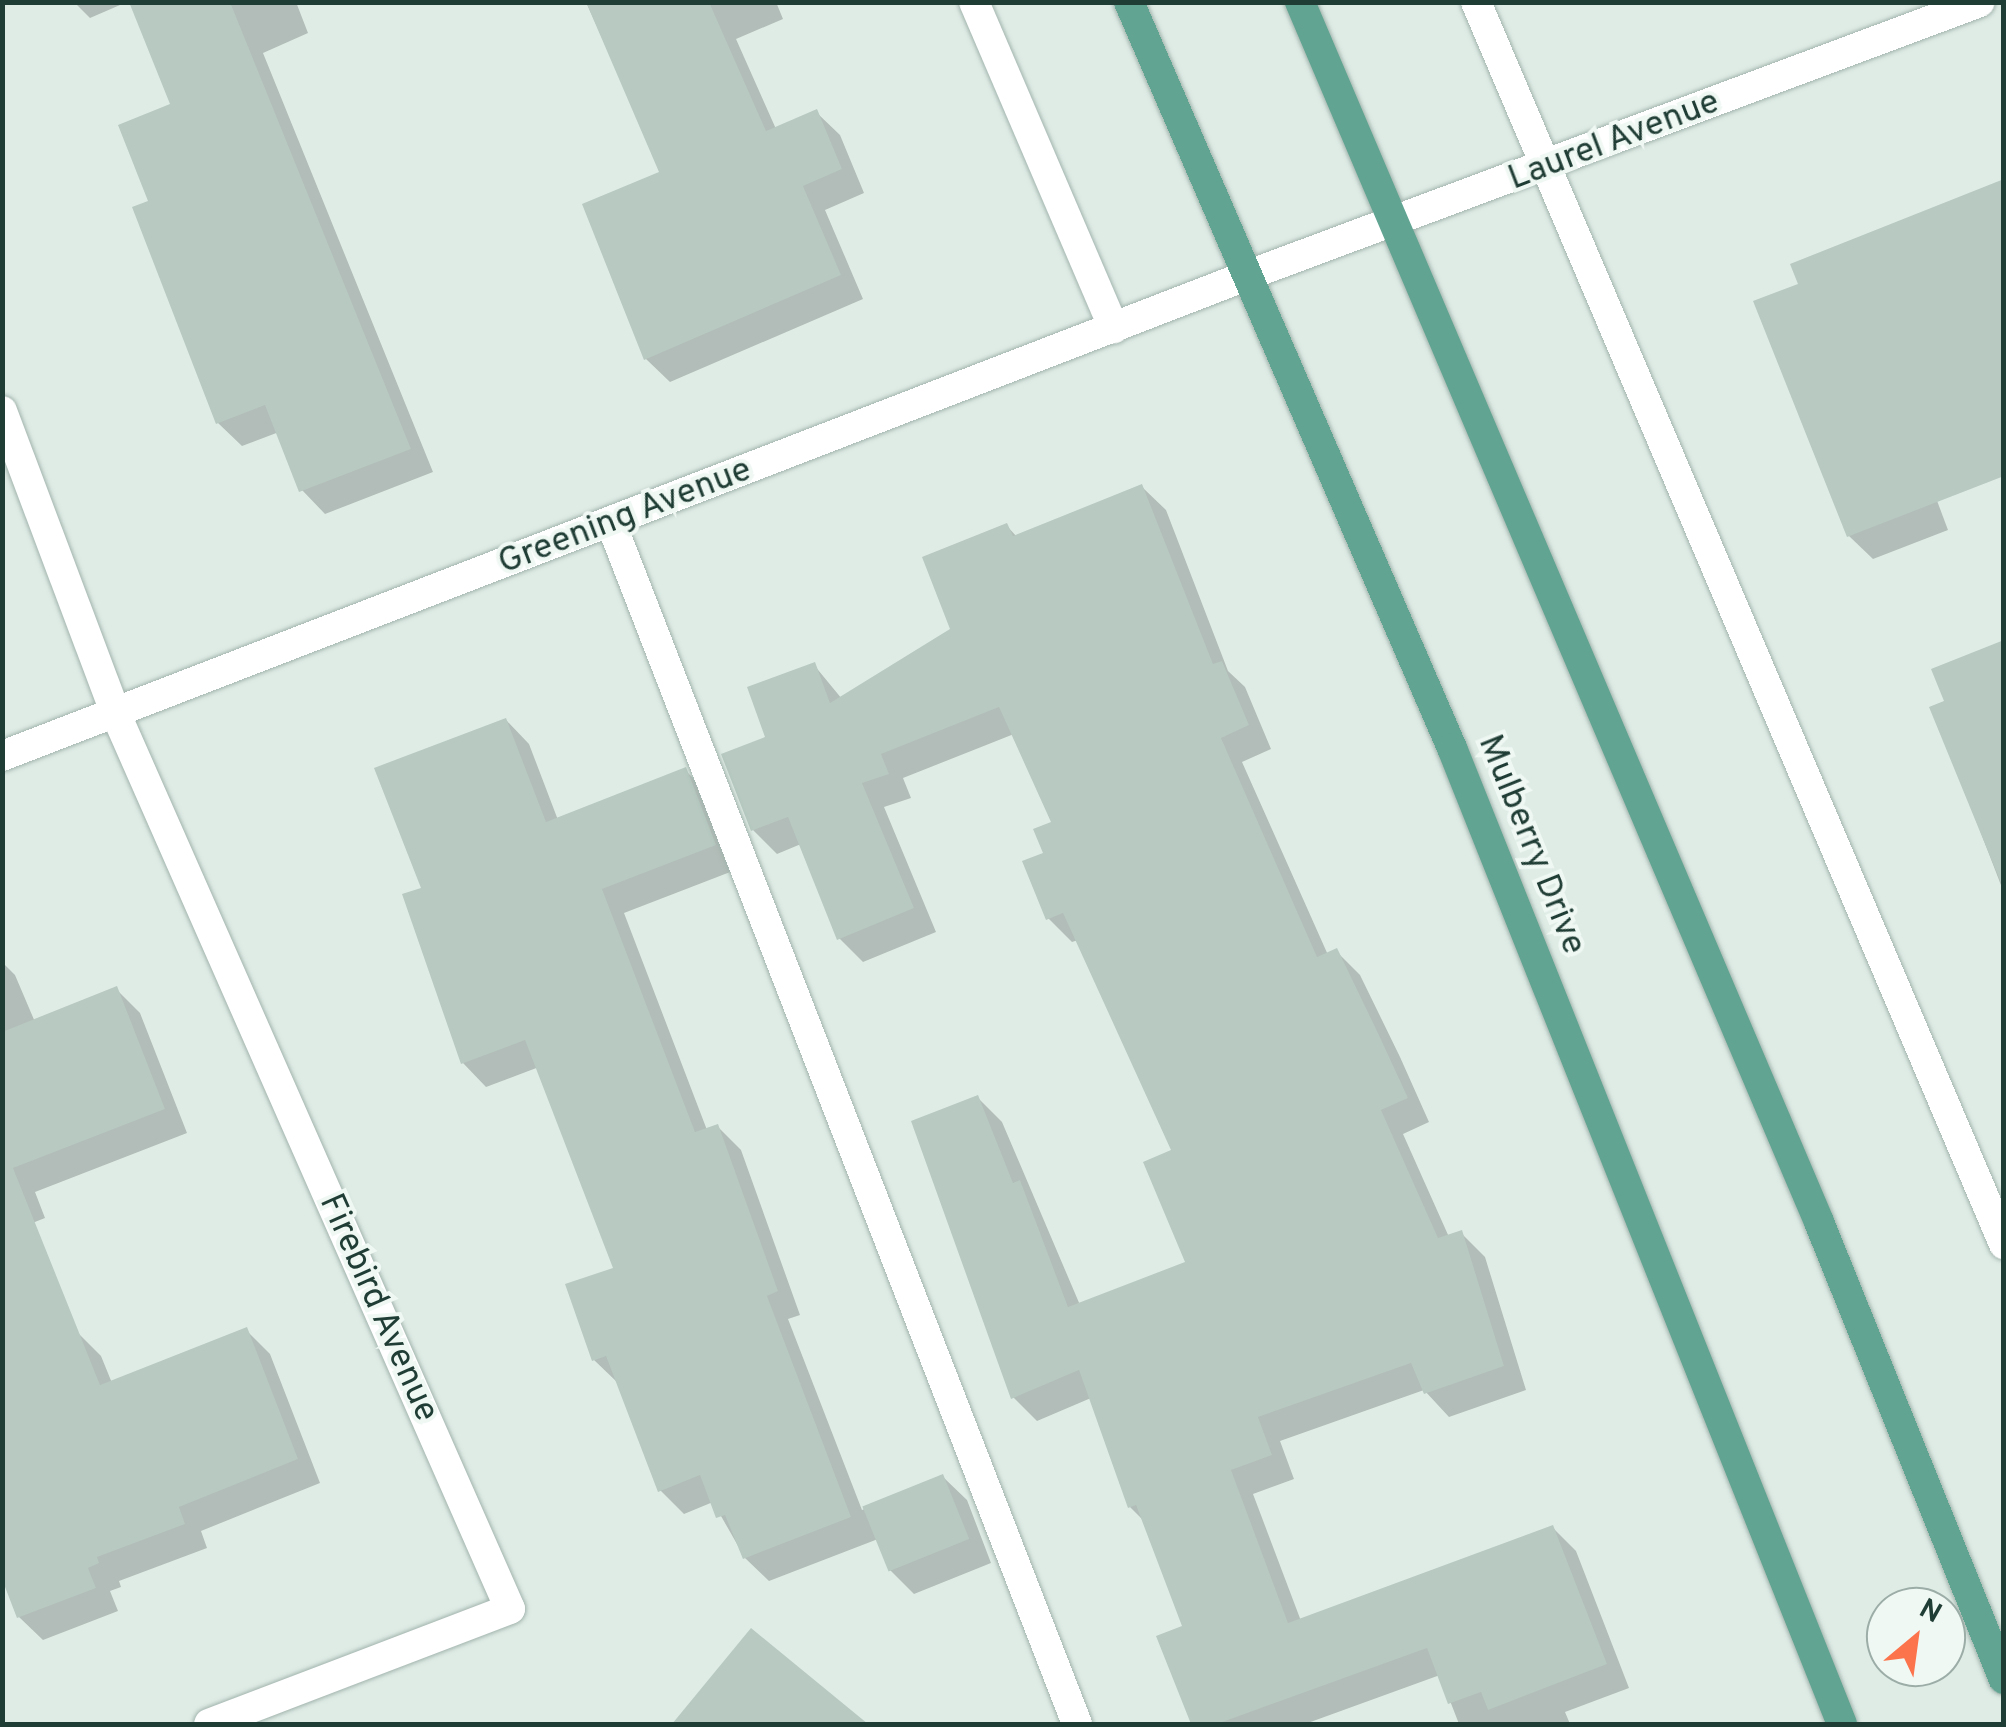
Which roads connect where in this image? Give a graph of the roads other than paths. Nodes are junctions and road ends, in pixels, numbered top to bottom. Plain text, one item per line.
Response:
1 (974, 2) edge
2 (1129, 2) edge
3 (1300, 2) edge
4 (1476, 2) edge
5 (1980, 2) edge
6 (1546, 167) junction
7 (1394, 223) junction
8 (1246, 276) junction
9 (1114, 328) junction
10 (2, 411) edge
11 (612, 523) junction
12 (116, 712) junction
13 (2, 756) edge
14 (1992, 1179) edge
15 (2004, 1244) edge
16 (2004, 1679) edge
17 (209, 1724) edge
18 (1078, 1724) edge
19 (1842, 1724) edge

1 - 9 street
2 - 8 main road, Mulberry Drive
3 - 7 main road
4 - 6 street
5 - 6 street, Laurel Avenue
6 - 7 street, Laurel Avenue
6 - 14 street
7 - 8 street, Laurel Avenue
7 - 16 main road
8 - 9 street, Greening Avenue
8 - 19 main road, Mulberry Drive
9 - 11 street, Greening Avenue
10 - 12 street
11 - 12 street, Greening Avenue
11 - 18 street
12 - 13 street, Greening Avenue
12 - 17 street, Firebird Avenue
14 - 15 street

